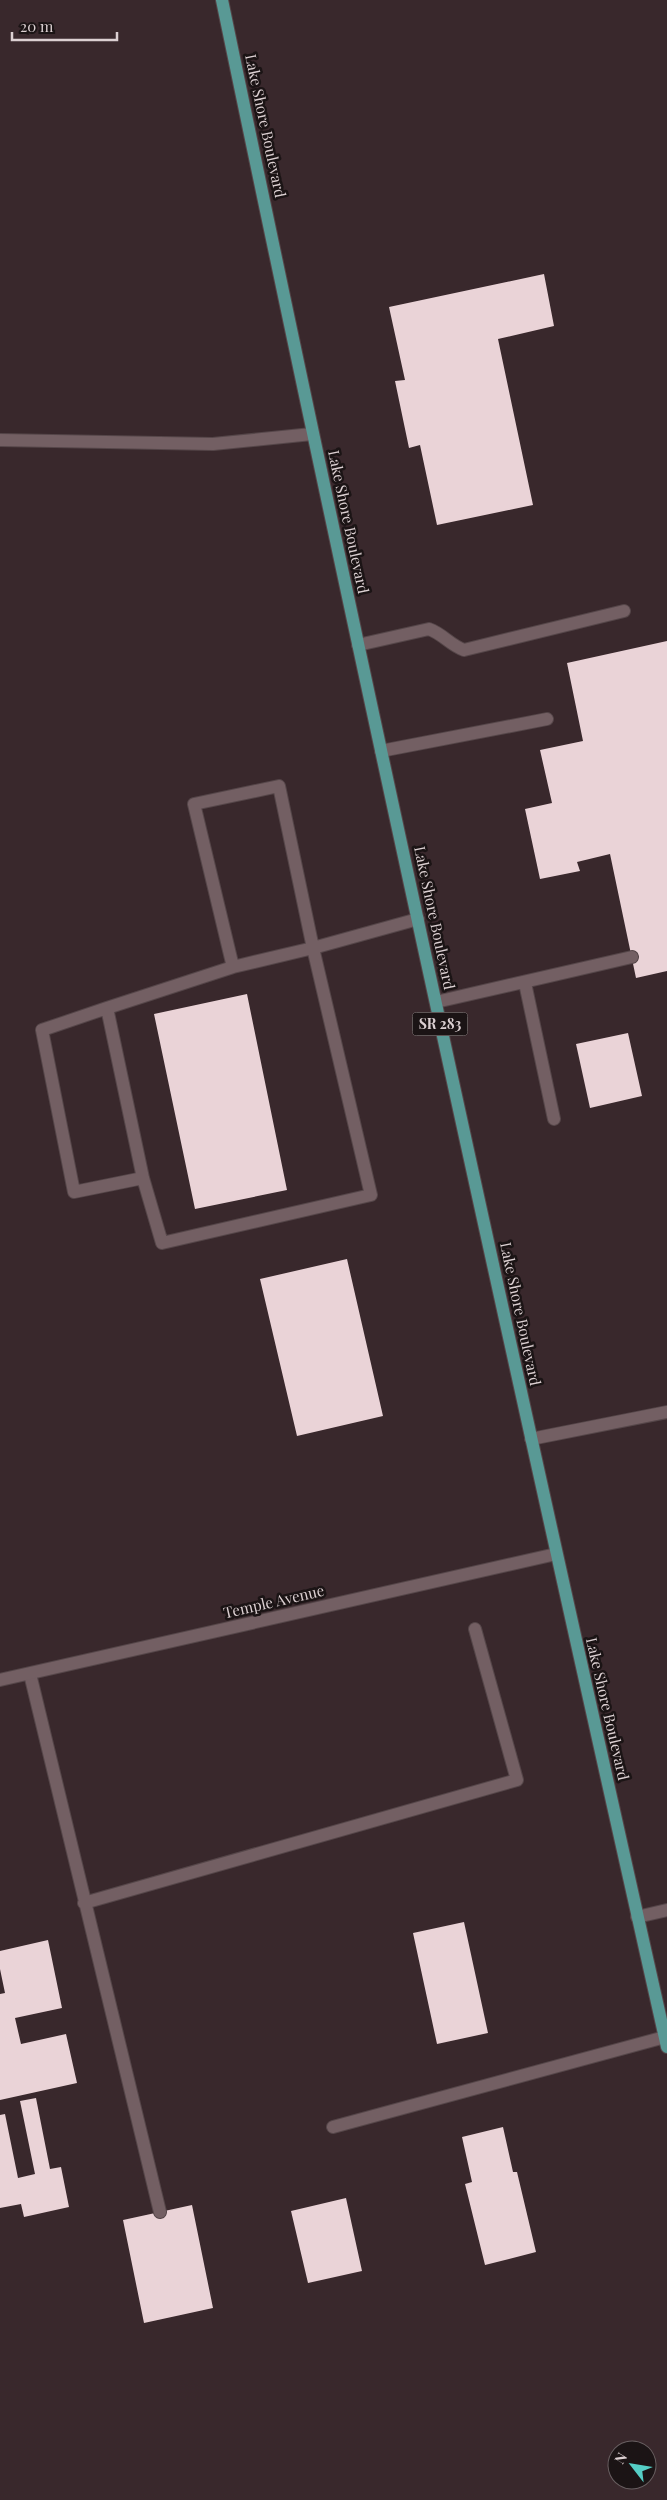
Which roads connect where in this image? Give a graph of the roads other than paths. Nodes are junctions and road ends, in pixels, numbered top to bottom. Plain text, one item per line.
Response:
1 (222, 0) edge
2 (312, 434) junction
3 (0, 440) edge
4 (624, 611) dead end
5 (358, 645) junction
6 (547, 719) dead end
7 (381, 751) junction
8 (418, 918) junction
9 (313, 948) junction
10 (632, 957) dead end
11 (233, 968) junction
12 (525, 982) junction
13 (436, 1002) junction
14 (107, 1008) junction
15 (554, 1119) dead end
16 (143, 1178) junction
17 (667, 1412) edge
18 (531, 1439) junction
19 (556, 1554) junction
20 (475, 1630) dead end
21 (30, 1674) junction
22 (0, 1680) edge
23 (84, 1903) junction
24 (667, 1910) edge
25 (637, 1916) junction
26 (666, 2042) edge
27 (333, 2128) dead end
28 (160, 2212) dead end

1 - 2 main road, Lake Shore Boulevard / SR 283
2 - 3 street
2 - 5 main road, Lake Shore Boulevard / SR 283
4 - 5 street
5 - 7 main road, Lake Shore Boulevard / SR 283
6 - 7 street
7 - 8 main road, Lake Shore Boulevard / SR 283
8 - 9 street
8 - 13 main road, Lake Shore Boulevard / SR 283
9 - 11 street
9 - 11 street
9 - 16 street
10 - 12 street
11 - 14 street
12 - 13 street
12 - 15 street
13 - 18 main road, Lake Shore Boulevard / SR 283
14 - 16 street
14 - 16 street
17 - 18 street
18 - 19 main road, Lake Shore Boulevard / SR 283
19 - 21 street, Temple Avenue
19 - 25 main road, Lake Shore Boulevard / SR 283
20 - 23 street
21 - 22 street, Temple Avenue
21 - 23 street
23 - 28 street
24 - 25 street
25 - 26 main road, Lake Shore Boulevard / SR 283
26 - 27 street

